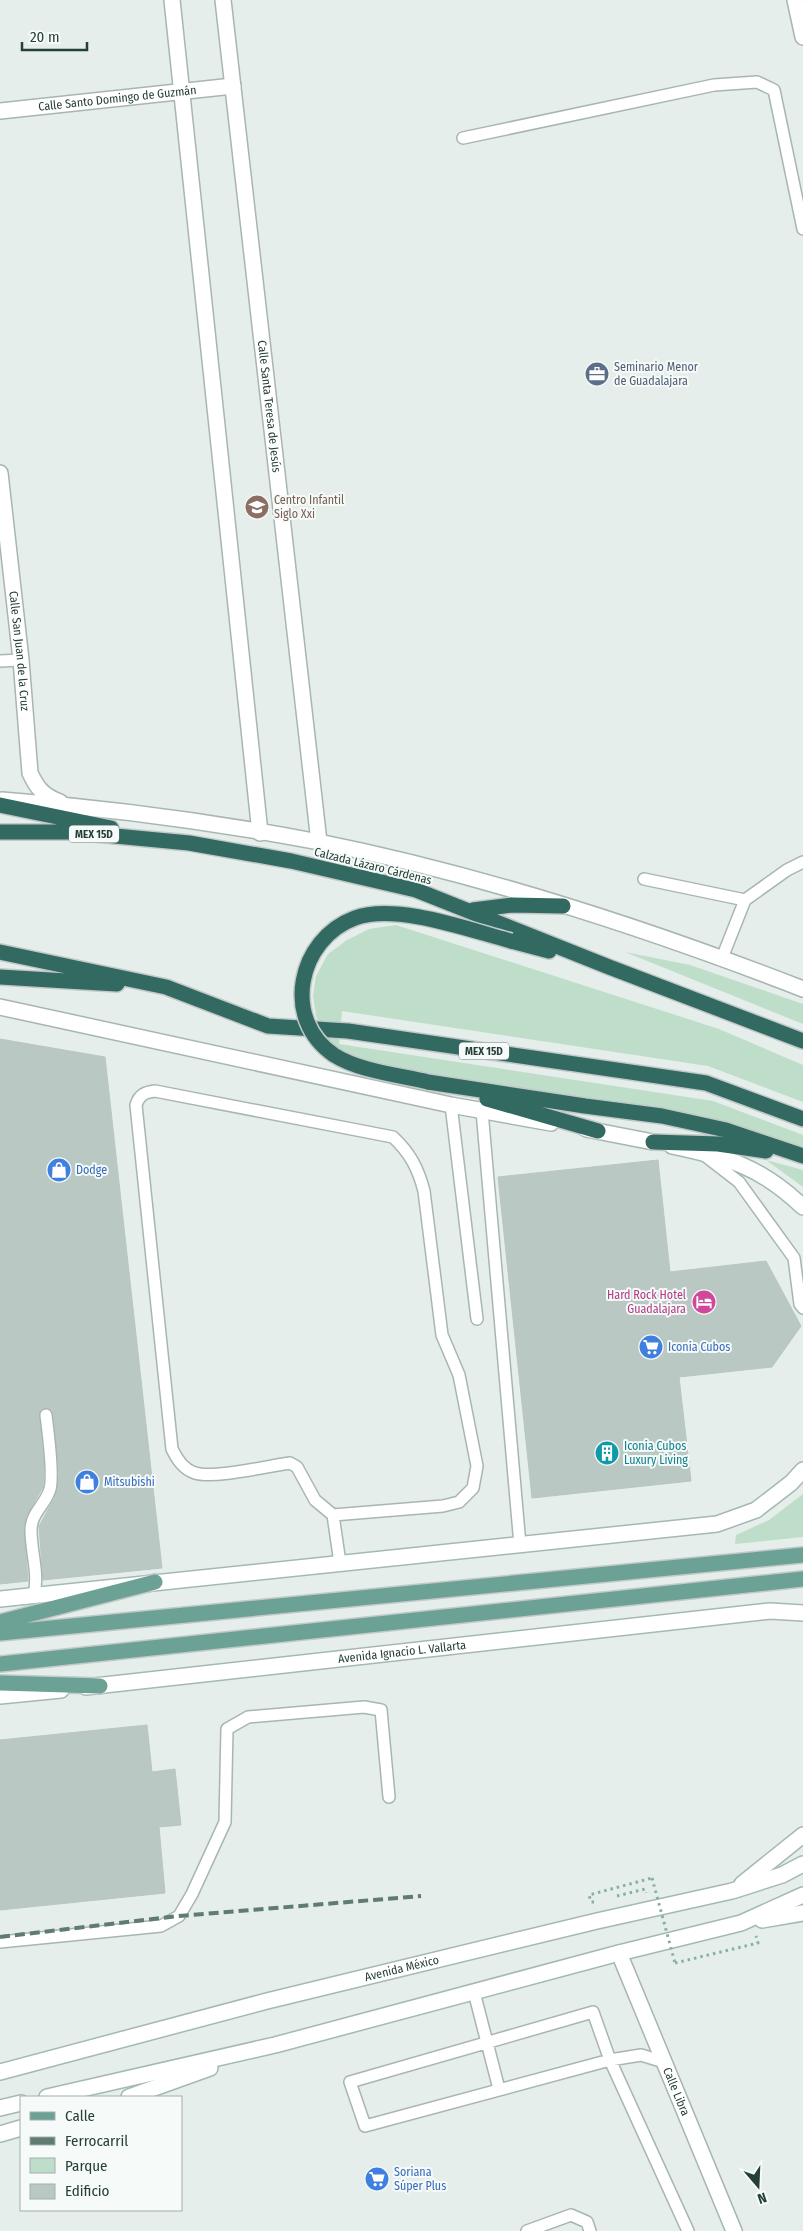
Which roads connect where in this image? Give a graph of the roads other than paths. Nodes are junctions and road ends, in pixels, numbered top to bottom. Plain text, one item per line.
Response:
1 (172, 0) edge
2 (223, 0) edge
3 (795, 0) edge
4 (803, 38) edge
5 (233, 86) junction
6 (181, 91) junction
7 (0, 111) edge
8 (463, 138) dead end
9 (803, 229) edge
10 (0, 473) edge
11 (21, 660) junction
12 (0, 661) edge
13 (0, 800) edge
14 (0, 805) edge
15 (71, 806) junction
16 (0, 832) edge
17 (260, 833) junction
18 (319, 842) junction
19 (189, 843) junction
20 (803, 862) edge
21 (644, 879) dead end
22 (745, 900) junction
23 (563, 906) junction
24 (470, 910) junction
25 (0, 952) edge
26 (722, 958) junction
27 (609, 967) junction
28 (0, 977) edge
29 (166, 987) junction
30 (803, 989) edge
31 (0, 1007) edge
32 (803, 1041) edge
33 (428, 1082) junction
34 (452, 1105) junction
35 (482, 1111) junction
36 (803, 1119) edge
37 (598, 1131) junction
38 (653, 1142) junction
39 (701, 1153) junction
40 (803, 1157) edge
41 (803, 1207) edge
42 (803, 1308) edge
43 (477, 1319) dead end
44 (46, 1415) dead end
45 (803, 1470) edge
46 (333, 1515) junction
47 (520, 1544) junction
48 (803, 1555) edge
49 (340, 1563) junction
50 (803, 1579) edge
51 (155, 1582) junction
52 (34, 1595) junction
53 (0, 1599) edge
54 (803, 1614) edge
55 (0, 1622) edge
56 (0, 1632) edge
57 (0, 1664) edge
58 (0, 1683) edge
59 (100, 1686) junction
60 (0, 1696) edge
61 (389, 1797) dead end
62 (803, 1835) edge
63 (803, 1864) edge
64 (732, 1891) junction
65 (803, 1895) edge
66 (803, 1913) edge
67 (741, 1923) junction
68 (0, 1942) edge
69 (619, 1953) junction
70 (474, 1992) junction
71 (267, 2001) junction
72 (487, 2043) junction
73 (275, 2045) junction
74 (610, 2060) junction
75 (664, 2062) junction
76 (0, 2063) edge
77 (0, 2072) edge
78 (499, 2089) junction
79 (51, 2096) edge
80 (132, 2096) edge
81 (20, 2103) edge
82 (0, 2108) edge
83 (20, 2128) edge
84 (0, 2134) edge
85 (527, 2231) edge
86 (590, 2231) edge
87 (688, 2231) edge
88 (734, 2231) edge

1 - 6 street
2 - 5 street, Calle Santa Teresa de Jesús
3 - 4 street
5 - 6 street, Calle Santo Domingo de Guzmán
5 - 18 street, Calle Santa Teresa de Jesús
6 - 7 street, Calle Santo Domingo de Guzmán
6 - 17 street
8 - 9 lane
10 - 11 street, Calle San Juan de la Cruz
11 - 12 lane
11 - 15 street, Calle San Juan de la Cruz
13 - 15 street
14 - 19 highway
15 - 17 street
16 - 19 highway, Calzada Lázaro Cárdenas / MEX 15D
17 - 18 street
18 - 23 street
19 - 24 highway, Calzada Lázaro Cárdenas / MEX 15D
20 - 22 lane
21 - 22 lane
22 - 26 lane
23 - 24 highway
23 - 26 street
24 - 27 highway, Calzada Lázaro Cárdenas / MEX 15D
25 - 29 highway, MEX 15D
26 - 30 street
27 - 32 highway, Calzada Lázaro Cárdenas / MEX 15D
27 - 33 highway, bridge
28 - 29 highway
29 - 36 highway, MEX 15D
31 - 34 street
33 - 37 highway
33 - 40 highway
34 - 35 street
34 - 43 lane
35 - 37 street
35 - 47 lane
37 - 38 street
38 - 39 street
38 - 40 highway
39 - 41 street
39 - 42 lane
44 - 52 lane
45 - 47 street
46 - 46 lane
46 - 49 lane
47 - 49 street
48 - 56 main road
49 - 51 street
50 - 57 main road
51 - 52 street
51 - 55 main road
52 - 53 street
54 - 59 street, Avenida Ignacio L. Vallarta
58 - 59 main road
59 - 60 street, Avenida Ignacio L. Vallarta
61 - 68 lane
62 - 64 street
63 - 64 street, Avenida México
64 - 71 street, Avenida México
65 - 67 street
66 - 67 street
67 - 69 street
69 - 70 street
69 - 75 street, Calle Libra
70 - 72 lane
70 - 73 street
71 - 76 street
71 - 77 street, Avenida México
72 - 74 lane
72 - 78 lane
72 - 78 lane
73 - 79 street
73 - 80 street
74 - 75 lane
74 - 78 lane
74 - 87 lane
75 - 88 street, Calle Libra
81 - 82 street
83 - 84 street
85 - 86 lane

